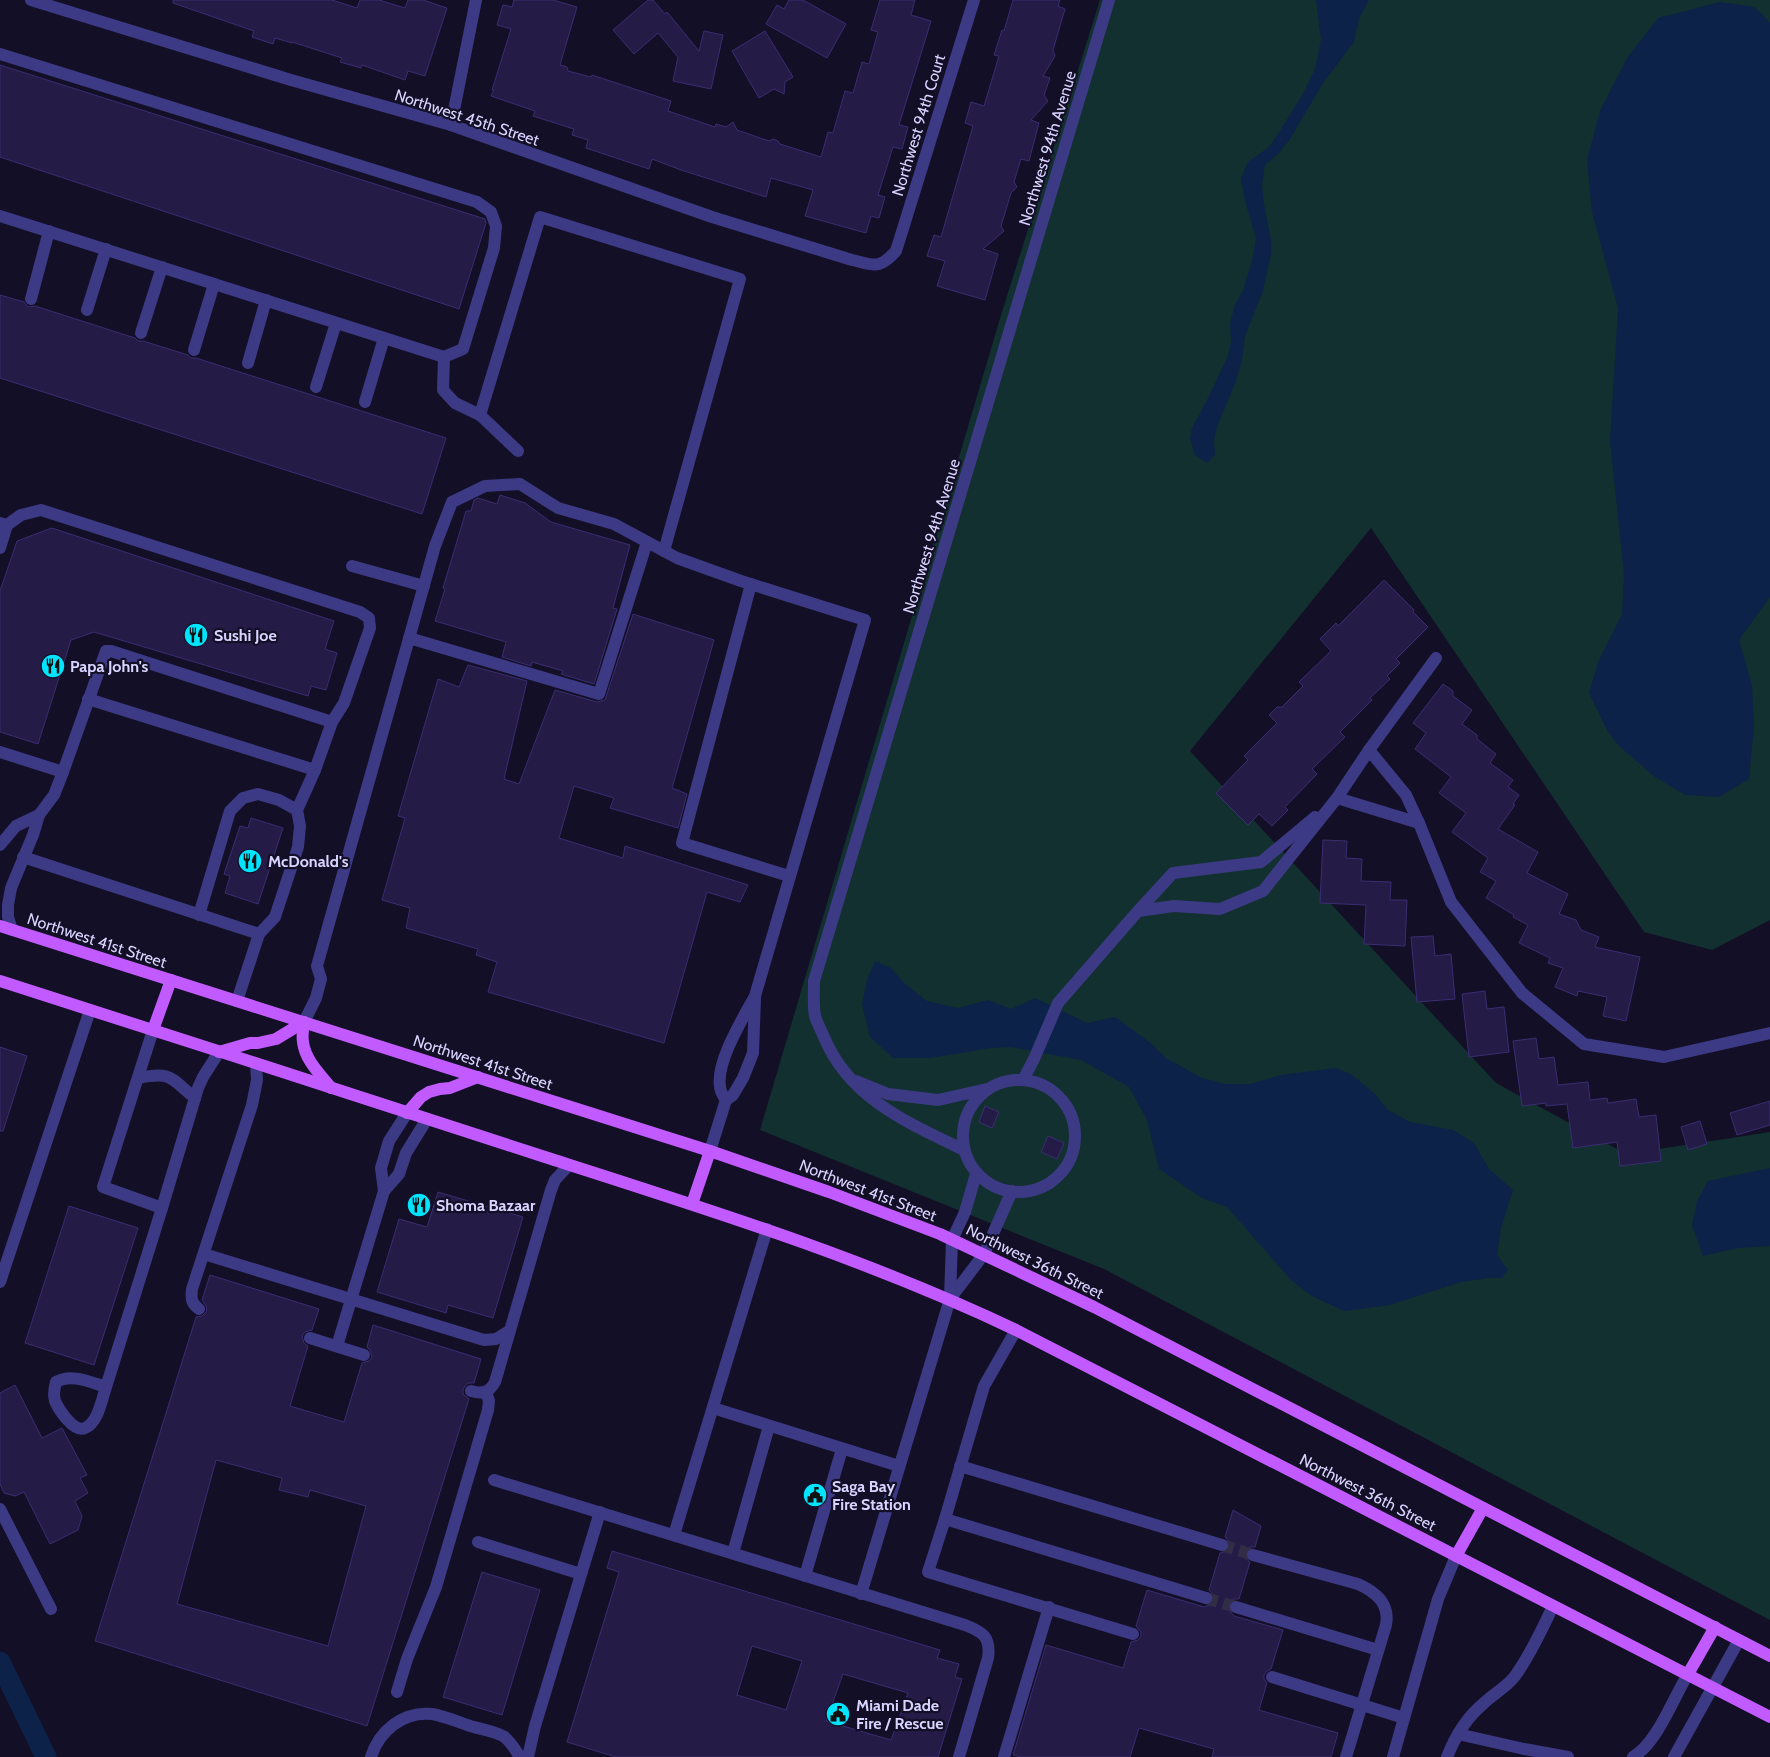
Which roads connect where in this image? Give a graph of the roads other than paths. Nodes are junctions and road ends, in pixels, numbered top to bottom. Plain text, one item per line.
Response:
1 (31, 0) edge
2 (476, 0) edge
3 (974, 0) edge
4 (1109, 0) edge
5 (0, 54) edge
6 (451, 125) junction
7 (0, 216) edge
8 (49, 231) junction
9 (106, 250) junction
10 (890, 258) joint
11 (162, 268) junction
12 (214, 284) junction
13 (31, 299) dead end
14 (266, 300) junction
15 (87, 310) dead end
16 (336, 323) junction
17 (141, 334) dead end
18 (384, 338) junction
19 (194, 350) dead end
20 (444, 357) junction
21 (248, 363) dead end
22 (316, 386) dead end
23 (365, 402) dead end
24 (480, 415) junction
25 (518, 451) dead end
26 (4, 524) edge
27 (648, 542) junction
28 (0, 548) edge
29 (664, 551) junction
30 (352, 566) dead end
31 (751, 584) junction
32 (424, 586) junction
33 (409, 638) junction
34 (1436, 658) dead end
35 (88, 699) junction
36 (332, 722) junction
37 (1369, 750) junction
38 (0, 752) edge
39 (315, 770) junction
40 (63, 772) junction
41 (1336, 798) junction
42 (297, 810) junction
43 (39, 814) junction
44 (1419, 823) junction
45 (0, 845) edge
46 (23, 857) junction
47 (789, 876) junction
48 (1138, 911) junction
49 (199, 915) junction
50 (6, 928) edge
51 (259, 934) junction
52 (171, 980) junction
53 (0, 981) edge
54 (755, 996) junction
55 (237, 1001) junction
56 (90, 1010) junction
57 (304, 1022) junction
58 (152, 1030) junction
59 (1770, 1033) edge
60 (219, 1052) junction
61 (256, 1064) junction
62 (478, 1077) junction
63 (847, 1077) junction
64 (138, 1078) junction
65 (1023, 1080) junction
66 (331, 1088) junction
67 (988, 1089) junction
68 (195, 1098) junction
69 (726, 1100) junction
70 (407, 1113) junction
71 (427, 1119) junction
72 (964, 1150) junction
73 (710, 1151) junction
74 (569, 1165) junction
75 (976, 1174) junction
76 (384, 1191) junction
77 (1012, 1191) junction
78 (692, 1204) junction
79 (162, 1208) junction
80 (767, 1229) junction
81 (952, 1240) junction
82 (204, 1254) junction
83 (984, 1254) junction
84 (0, 1282) edge
85 (950, 1299) junction
86 (351, 1300) junction
87 (199, 1310) dead end
88 (1016, 1330) junction
89 (509, 1331) junction
90 (310, 1338) dead end
91 (337, 1346) junction
92 (364, 1355) dead end
93 (106, 1387) junction
94 (471, 1391) dead end
95 (486, 1392) junction
96 (713, 1408) junction
97 (769, 1426) junction
98 (842, 1449) junction
99 (899, 1466) junction
100 (960, 1466) junction
101 (494, 1480) dead end
102 (1483, 1508) junction
103 (0, 1509) edge
104 (600, 1512) junction
105 (945, 1519) junction
106 (674, 1535) junction
107 (478, 1542) dead end
108 (1222, 1545) tunnel mouth
109 (733, 1553) junction
110 (1252, 1554) tunnel mouth
111 (1456, 1556) junction
112 (581, 1574) junction
113 (805, 1576) junction
114 (861, 1594) junction
115 (1206, 1598) tunnel mouth
116 (1553, 1606) junction
117 (1049, 1607) junction
118 (1236, 1607) tunnel mouth
119 (50, 1608) dead end
120 (1715, 1627) junction
121 (1133, 1634) dead end
122 (1739, 1640) junction
123 (1378, 1650) junction
124 (1770, 1656) edge
125 (1688, 1674) junction
126 (1272, 1677) dead end
127 (1713, 1688) junction
128 (397, 1692) dead end
129 (1361, 1704) junction
130 (1770, 1717) edge
131 (1404, 1718) junction
132 (1458, 1734) junction
133 (371, 1757) edge
134 (520, 1757) edge
135 (528, 1757) edge
136 (960, 1757) edge
137 (1004, 1757) edge
138 (1346, 1757) edge
139 (1393, 1757) edge
140 (1447, 1757) edge
141 (1568, 1757) edge
142 (1633, 1757) edge
143 (1674, 1757) edge

1 - 6 street, Northwest 45th Street
2 - 6 street
3 - 10 street, Northwest 94th Court
4 - 63 street, Northwest 94th Avenue
5 - 20 street
6 - 10 street, Northwest 45th Street
7 - 8 street
8 - 9 street
8 - 13 street
9 - 11 street
9 - 15 street
11 - 12 street
11 - 17 street
12 - 14 street
12 - 19 street
14 - 16 street
14 - 21 street
16 - 18 street
16 - 22 street
18 - 20 street
18 - 23 street
20 - 24 street
24 - 25 street
24 - 29 street
26 - 28 street
26 - 36 street
27 - 29 street
27 - 32 street
27 - 33 street
29 - 31 street
30 - 32 street
31 - 47 street
31 - 47 street
32 - 33 street
33 - 57 street
34 - 37 street
35 - 36 street
35 - 39 street
35 - 40 street
36 - 39 street
37 - 41 street
37 - 44 street
38 - 40 street
39 - 42 street
40 - 43 street
41 - 44 street
41 - 48 street
41 - 48 street
42 - 49 street
42 - 51 street
43 - 45 street
43 - 46 street
44 - 59 street
46 - 49 street
46 - 50 street
47 - 54 street
48 - 65 street
49 - 51 street
50 - 52 main road, Northwest 41st Street
51 - 55 street
52 - 55 main road, Northwest 41st Street
52 - 58 main road
53 - 56 main road
54 - 69 street
54 - 69 street
55 - 57 main road, Northwest 41st Street
56 - 58 main road
56 - 84 street
57 - 60 main road
57 - 62 main road, Northwest 41st Street
57 - 66 main road
58 - 60 main road
58 - 64 street
60 - 61 main road
60 - 68 street
61 - 66 main road
61 - 82 street
62 - 70 main road
62 - 73 main road, Northwest 41st Street
63 - 67 street
63 - 72 street, Northwest 94th Avenue
64 - 68 street
64 - 79 street
65 - 67 street
65 - 77 street
66 - 70 main road
67 - 72 street
68 - 79 street
69 - 73 street
70 - 71 main road
70 - 76 street
71 - 74 main road
71 - 76 street
72 - 75 street
73 - 78 main road
73 - 81 main road, Northwest 41st Street
74 - 78 main road
74 - 89 street
75 - 77 street
75 - 81 street
76 - 86 street
77 - 83 street
78 - 80 main road
79 - 93 street
80 - 85 main road
80 - 96 street
81 - 83 main road, Northwest 36th Street
81 - 85 street
82 - 86 street
82 - 87 street
83 - 85 street
83 - 102 main road, Northwest 36th Street
85 - 88 main road, Northwest 36th Street
85 - 99 street
86 - 89 street
86 - 91 street
88 - 100 street
88 - 111 main road, Northwest 36th Street
89 - 95 street
90 - 91 street
91 - 92 street
93 - 93 street
94 - 95 street
95 - 128 street
96 - 97 street
96 - 106 street
97 - 98 street
97 - 109 street
98 - 99 street
98 - 113 street
99 - 114 street
100 - 105 street
100 - 108 street
101 - 104 street
102 - 111 main road
102 - 120 main road, Northwest 36th Street
103 - 119 street
104 - 106 street
104 - 112 street
105 - 115 street
105 - 117 street
106 - 109 street
107 - 112 street
109 - 113 street
110 - 123 street
111 - 116 main road, Northwest 36th Street
111 - 131 street
112 - 135 street
113 - 114 street
114 - 136 street
116 - 125 main road, Northwest 36th Street
116 - 132 street
117 - 121 street
117 - 137 street
118 - 123 street
120 - 122 main road, Northwest 36th Street
120 - 125 main road
122 - 124 main road, Northwest 36th Street
122 - 127 street
123 - 129 street
125 - 127 main road, Northwest 36th Street
125 - 142 street
126 - 129 street
127 - 130 main road, Northwest 36th Street
127 - 143 street
129 - 131 street
129 - 138 street
131 - 139 street
132 - 140 street
132 - 141 street
133 - 134 street

